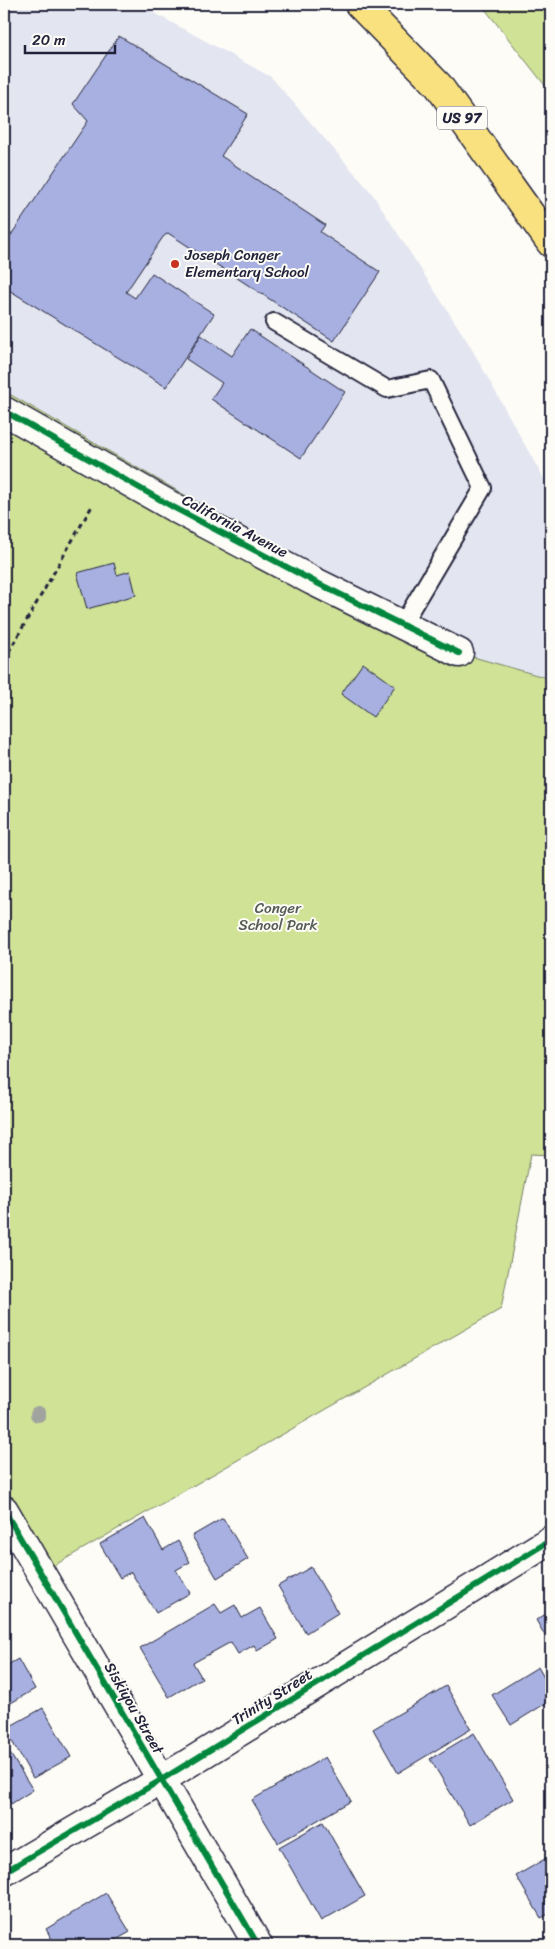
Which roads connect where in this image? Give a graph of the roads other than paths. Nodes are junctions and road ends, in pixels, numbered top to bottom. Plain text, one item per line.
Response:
1 (359, 4) edge
2 (551, 243) edge
3 (274, 322) dead end
4 (4, 411) edge
5 (402, 625) junction
6 (459, 653) dead end
7 (4, 1510) edge
8 (551, 1540) edge
9 (161, 1780) junction
10 (4, 1872) edge
11 (258, 1945) edge

1 - 2 highway, US 97
3 - 5 lane
4 - 5 street, California Avenue
5 - 6 street, California Avenue
7 - 9 street, Siskiyou Street
8 - 9 street, Trinity Street
9 - 10 street, Trinity Street
9 - 11 street, Siskiyou Street

